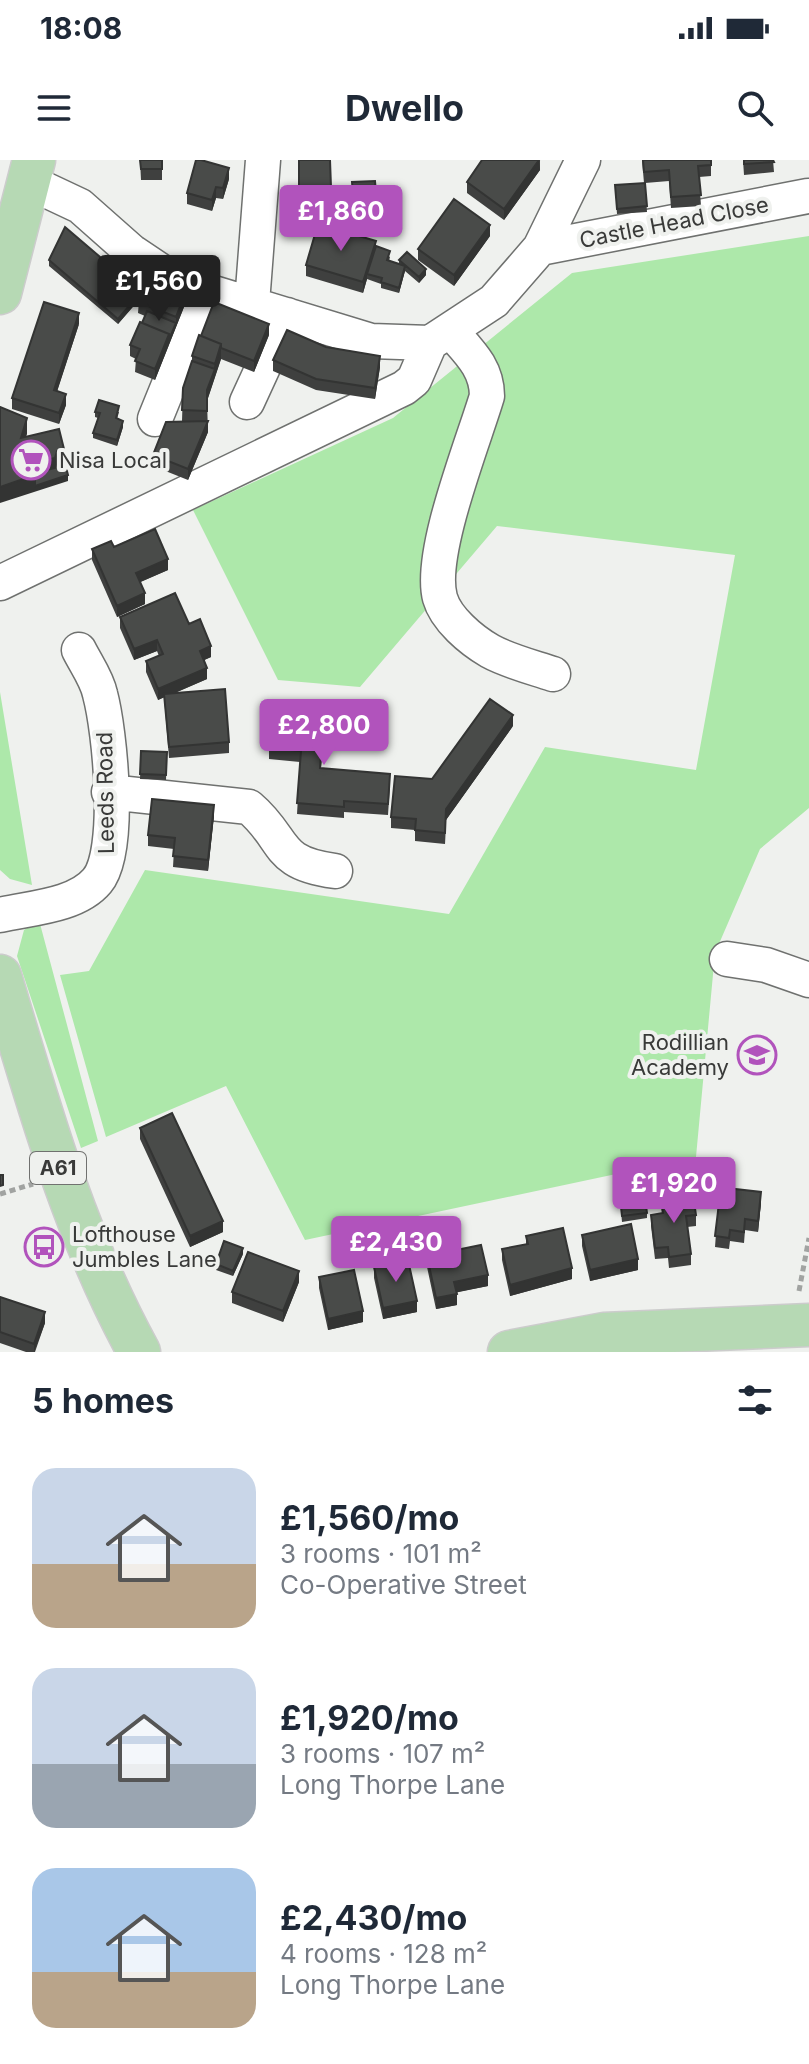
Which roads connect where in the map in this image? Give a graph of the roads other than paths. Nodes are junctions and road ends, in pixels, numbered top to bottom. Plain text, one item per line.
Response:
1 (263, 160) edge
2 (583, 160) edge
3 (31, 171) edge
4 (808, 196) edge
5 (6, 245) edge
6 (540, 248) junction
7 (207, 291) junction
8 (0, 293) edge
9 (252, 303) junction
10 (287, 315) junction
11 (440, 337) junction
12 (247, 402) dead end
13 (155, 419) dead end
14 (0, 583) edge
15 (79, 650) dead end
16 (553, 674) dead end
17 (109, 792) junction
18 (335, 871) dead end
19 (0, 915) edge
20 (727, 959) dead end
21 (0, 976) edge
22 (809, 980) edge
23 (777, 1332) edge
24 (606, 1343) edge
25 (139, 1352) edge
26 (509, 1352) edge

1 - 9 street
2 - 6 street
3 - 5 main road
3 - 7 street
4 - 6 street, Castle Head Close
5 - 8 main road
6 - 11 street
7 - 9 street
7 - 13 street
9 - 10 street
10 - 11 street
10 - 12 street
11 - 14 street
11 - 16 street
15 - 17 street, Leeds Road
17 - 18 street
17 - 19 street, Leeds Road
20 - 22 street
21 - 25 main road, A61
23 - 24 main road
24 - 26 main road

